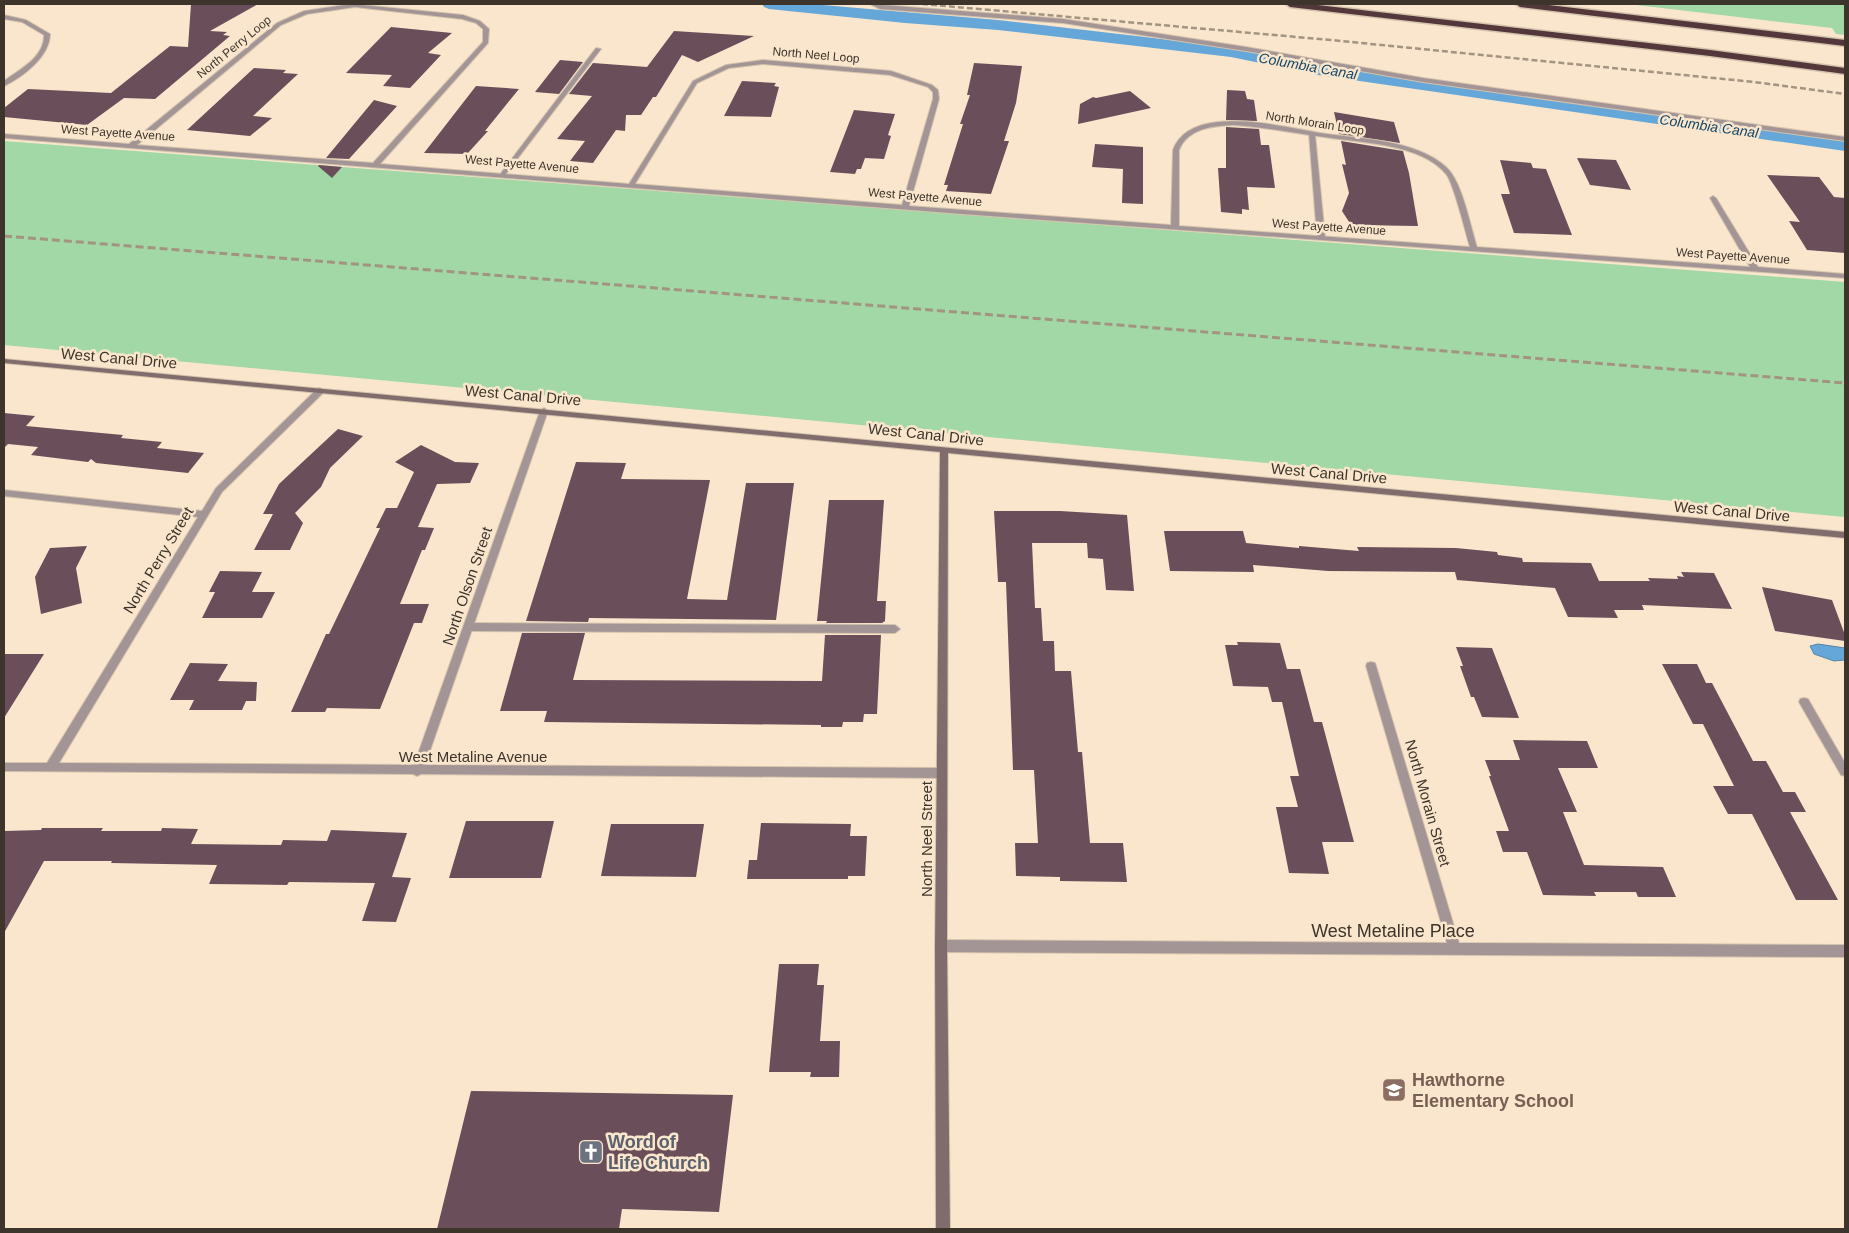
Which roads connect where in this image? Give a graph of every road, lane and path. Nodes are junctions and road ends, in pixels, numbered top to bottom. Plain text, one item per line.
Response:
1 (873, 4) edge
2 (1290, 4) edge
3 (1520, 4) edge
4 (4, 17) edge
5 (1845, 43) edge
6 (598, 49) dead end
7 (1845, 71) edge
8 (4, 84) edge
9 (1312, 134) junction
10 (4, 136) edge
11 (1845, 139) edge
12 (132, 145) junction
13 (376, 164) junction
14 (503, 174) junction
15 (632, 184) junction
16 (1713, 198) dead end
17 (905, 206) junction
18 (1176, 226) junction
19 (1321, 238) junction
20 (1474, 249) junction
21 (1754, 269) junction
22 (1845, 276) edge
23 (4, 360) edge
24 (320, 391) junction
25 (544, 411) junction
26 (944, 450) junction
27 (4, 493) edge
28 (203, 514) junction
29 (1845, 535) edge
30 (470, 626) junction
31 (895, 629) dead end
32 (1372, 666) dead end
33 (1804, 702) dead end
34 (4, 767) edge
35 (50, 768) junction
36 (417, 771) junction
37 (1845, 772) edge
38 (941, 773) junction
39 (940, 946) junction
40 (1455, 949) junction
41 (1845, 951) edge
42 (943, 1229) edge

1 - 11 street
2 - 7 highway
3 - 5 highway
4 - 8 street
6 - 14 street
9 - 18 street, North Morain Loop
9 - 19 street
9 - 20 street, North Morain Loop
10 - 12 street, West Payette Avenue
12 - 13 street, West Payette Avenue
12 - 13 street, North Perry Loop
13 - 14 street, West Payette Avenue
14 - 15 street, West Payette Avenue
15 - 17 street, West Payette Avenue
15 - 17 street, North Neel Loop
16 - 21 street
17 - 18 street, West Payette Avenue
18 - 19 street, West Payette Avenue
19 - 20 street, West Payette Avenue
20 - 21 street, West Payette Avenue
21 - 22 street, West Payette Avenue
23 - 24 street, West Canal Drive
24 - 25 street, West Canal Drive
24 - 28 street, North Perry Street
25 - 26 street, West Canal Drive
25 - 30 street, North Olson Street
26 - 29 street, West Canal Drive
26 - 38 street, North Neel Street
27 - 28 street
28 - 35 street, North Perry Street
30 - 31 street
30 - 36 street, North Olson Street
32 - 40 street, North Morain Street
33 - 37 street
34 - 35 street, West Metaline Avenue
35 - 36 street, West Metaline Avenue
36 - 38 street, West Metaline Avenue
38 - 39 street, North Neel Street
39 - 40 street, West Metaline Place
39 - 42 street, North Neel Street
40 - 41 street, West Metaline Place

